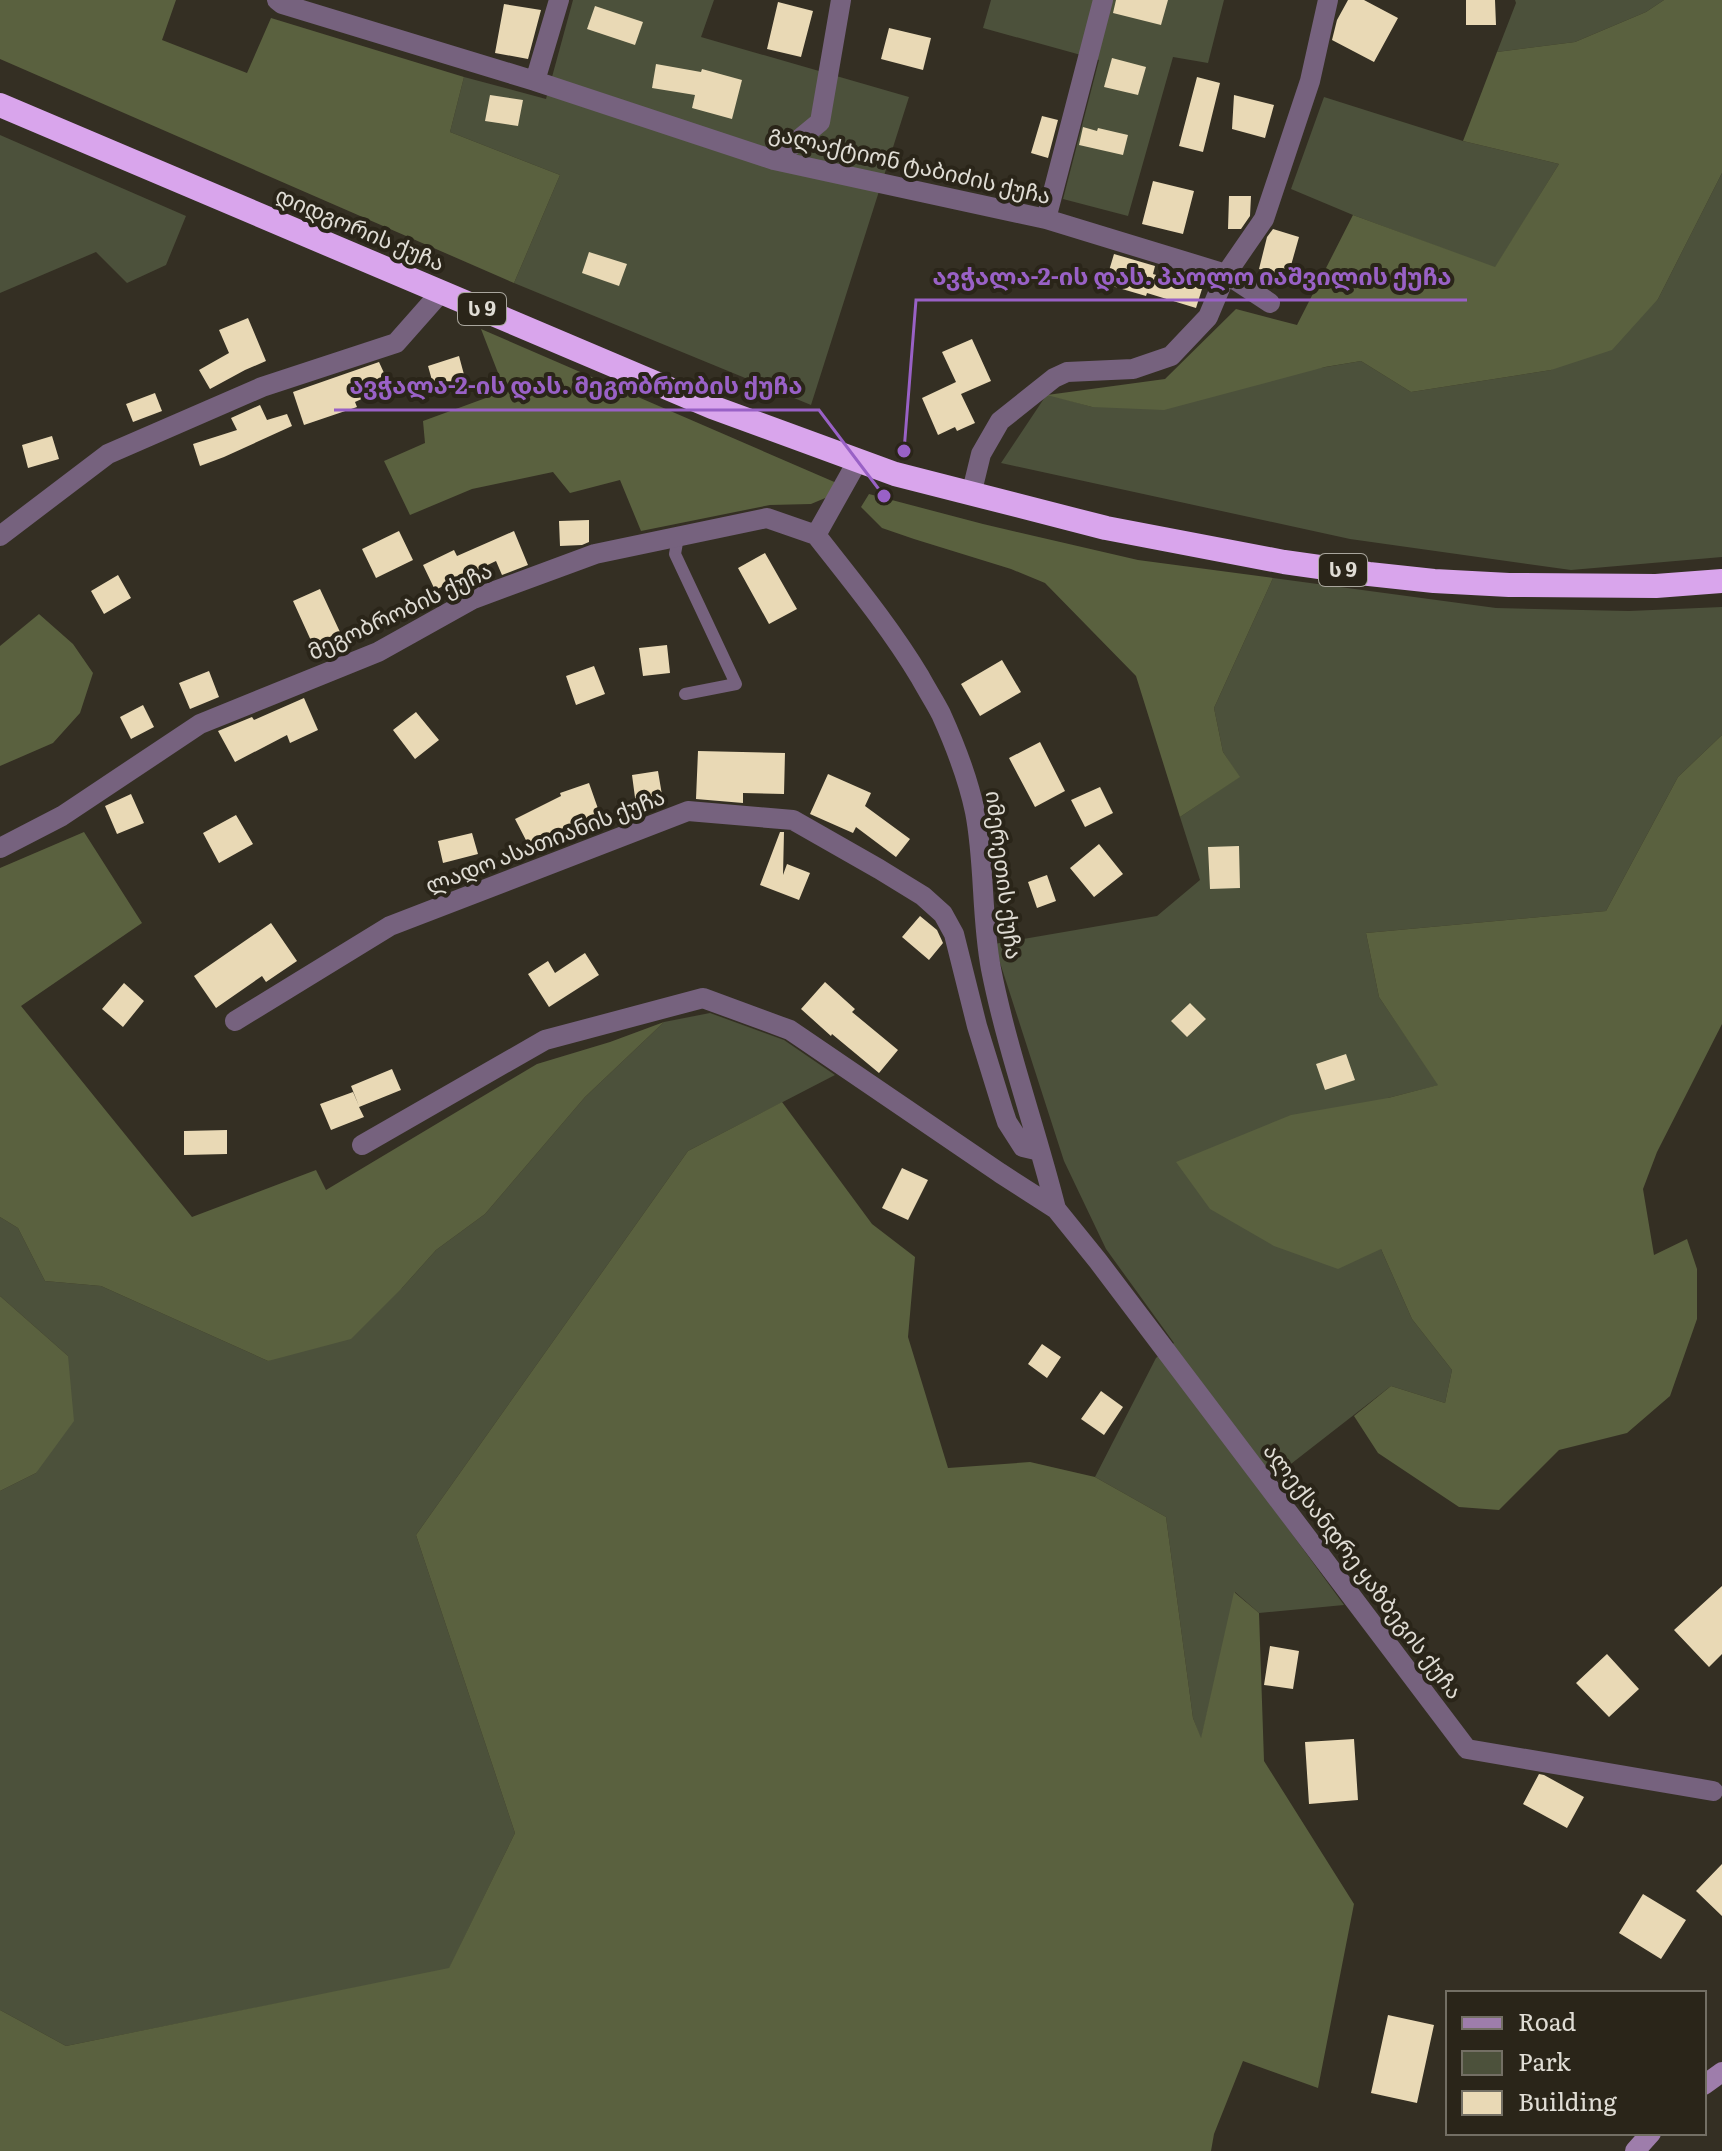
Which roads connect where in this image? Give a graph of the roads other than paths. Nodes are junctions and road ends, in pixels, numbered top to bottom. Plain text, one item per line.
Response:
1 (277, 0) edge
2 (559, 0) edge
3 (841, 0) edge
4 (1103, 0) edge
5 (1328, 0) edge
6 (535, 81) junction
7 (0, 105) edge
8 (774, 160) junction
9 (1046, 219) junction
10 (1226, 274) junction
11 (442, 291) junction
12 (1270, 303) dead end
13 (857, 462) junction
14 (971, 495) junction
15 (816, 535) junction
16 (0, 536) edge
17 (678, 537) junction
18 (1722, 581) edge
19 (685, 694) dead end
20 (0, 848) edge
21 (235, 1021) dead end
22 (362, 1145) dead end
23 (1040, 1151) junction
24 (1056, 1209) junction
25 (1719, 1788) edge
26 (1649, 2135) edge
27 (1635, 2151) edge

1 - 6 street, გალაქტიონ ტაბიძის ქუჩა
2 - 6 street
3 - 8 street
4 - 9 street
5 - 10 street
6 - 8 street, გალაქტიონ ტაბიძის ქუჩა
7 - 11 highway, დიდგორის ქუჩა / ს 9
8 - 9 street, გალაქტიონ ტაბიძის ქუჩა
9 - 10 street, გალაქტიონ ტაბიძის ქუჩა
10 - 12 street, გალაქტიონ ტაბიძის ქუჩა
10 - 14 street
11 - 13 highway, დიდგორის ქუჩა / ს 9
11 - 16 street
13 - 14 highway, დიდგორის ქუჩა / ს 9
13 - 15 street
14 - 18 highway, ს 9
15 - 17 street, მეგობრობის ქუჩა
15 - 23 street, იმერეთის ქუჩა
17 - 19 lane
17 - 20 street, მეგობრობის ქუჩა
21 - 23 street, ლადო ასათიანის ქუჩა
22 - 24 street
23 - 24 street, იმერეთის ქუჩა
24 - 25 street, ალექსანდრე ყაზბეგის ქუჩა
26 - 27 street

